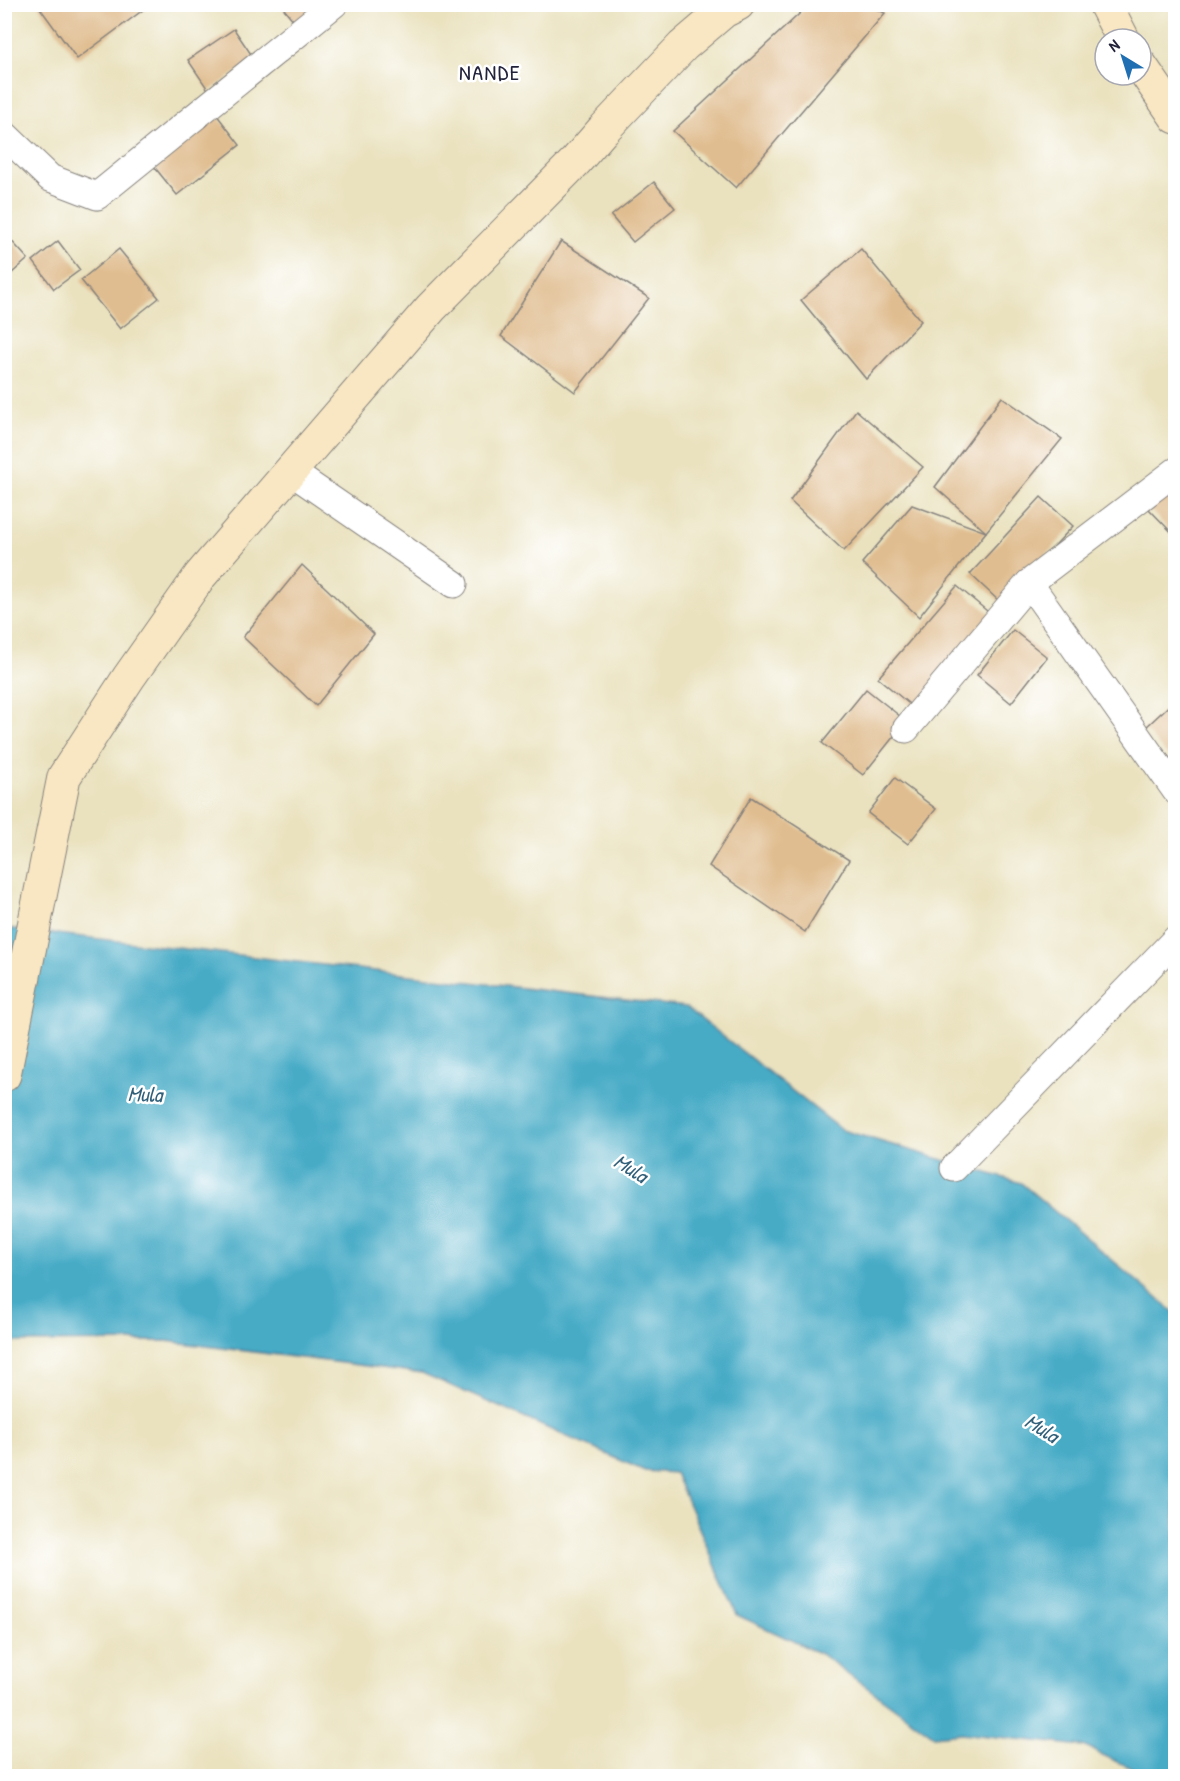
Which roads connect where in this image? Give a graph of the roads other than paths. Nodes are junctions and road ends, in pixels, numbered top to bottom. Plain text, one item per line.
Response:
1 (334, 4) edge
2 (738, 4) edge
3 (1105, 4) edge
4 (1117, 27) edge
5 (1153, 83) edge
6 (1176, 117) edge
7 (4, 134) edge
8 (290, 471) junction
9 (1176, 471) edge
10 (454, 584) dead end
11 (1029, 584) junction
12 (906, 729) dead end
13 (1176, 791) edge
14 (1176, 939) edge
15 (4, 1075) edge
16 (954, 1168) dead end

1 - 7 street
2 - 8 street
3 - 4 street
5 - 6 street
8 - 10 street
8 - 15 street
9 - 11 street
11 - 12 street
11 - 13 street
14 - 16 street

